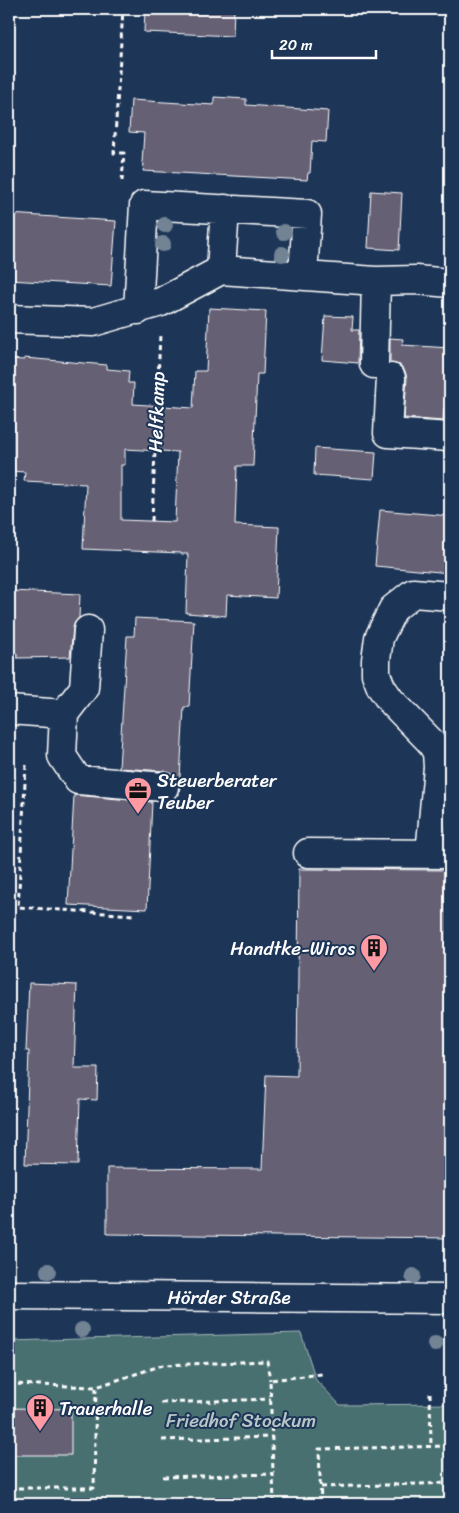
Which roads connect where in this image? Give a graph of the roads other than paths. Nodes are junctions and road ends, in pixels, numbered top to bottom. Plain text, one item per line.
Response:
1 (225, 209) junction
2 (221, 270) junction
3 (303, 275) junction
4 (376, 281) junction
5 (450, 282) edge
6 (150, 306) junction
7 (9, 319) edge
8 (450, 437) edge
9 (450, 596) edge
10 (88, 630) dead end
11 (9, 710) edge
12 (64, 714) junction
13 (164, 787) dead end
14 (308, 853) dead end
15 (440, 854) edge
16 (9, 1296) edge
17 (450, 1299) edge

1 - 2 street
1 - 3 street
1 - 6 street
2 - 3 street
2 - 6 street
3 - 4 street
4 - 5 street
4 - 8 street
6 - 7 street
9 - 15 street
10 - 12 street
11 - 12 street
12 - 13 street
14 - 15 street
16 - 17 street, Hörder Straße

